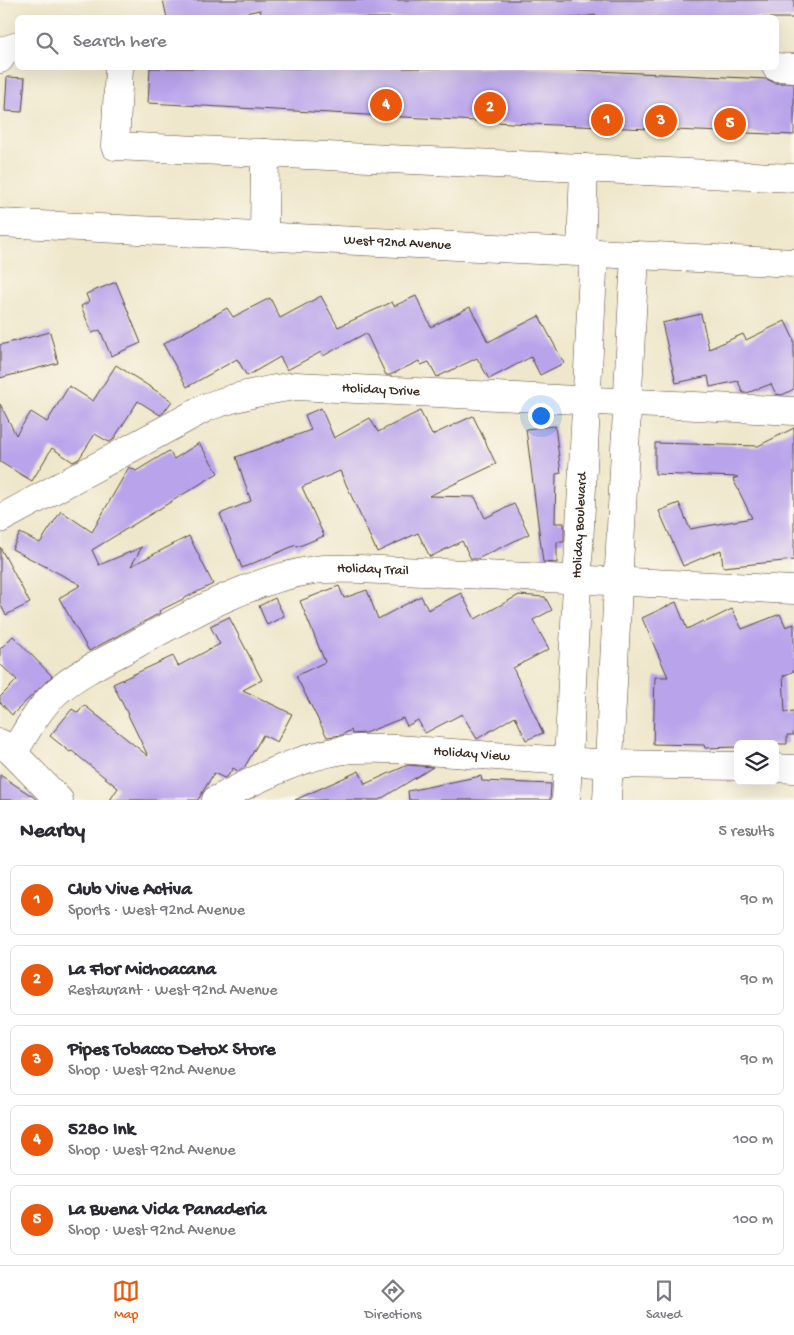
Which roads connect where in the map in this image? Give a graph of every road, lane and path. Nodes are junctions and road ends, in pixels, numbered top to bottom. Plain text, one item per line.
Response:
1 (15, 47) edge
2 (0, 59) edge
3 (779, 67) edge
4 (794, 68) edge
5 (119, 70) edge
6 (265, 154) junction
7 (584, 168) junction
8 (794, 178) edge
9 (0, 223) edge
10 (264, 236) junction
11 (588, 252) junction
12 (636, 254) junction
13 (794, 263) edge
14 (587, 401) junction
15 (628, 403) junction
16 (794, 411) edge
17 (0, 519) edge
18 (578, 580) junction
19 (618, 581) junction
20 (794, 590) edge
21 (6, 748) edge
22 (568, 761) junction
23 (609, 764) junction
24 (734, 766) edge
25 (779, 768) edge
26 (794, 769) edge
27 (59, 800) edge
28 (216, 800) edge
29 (566, 800) edge
30 (607, 800) edge

1 - 2 street
3 - 4 street
5 - 6 street
6 - 7 street
6 - 10 street
7 - 8 street
7 - 11 street, Holiday Boulevard
9 - 10 street, West 92nd Avenue
10 - 11 street, West 92nd Avenue
11 - 12 street, West 92nd Avenue
11 - 14 street, Holiday Boulevard
12 - 13 street, West 92nd Avenue
12 - 15 street
14 - 15 street, Holiday Drive
14 - 17 street, Holiday Drive
14 - 18 street, Holiday Boulevard
15 - 16 street, Holiday Drive
15 - 19 street
18 - 19 street, Holiday Trail
18 - 21 street, Holiday Trail
18 - 22 street, Holiday Boulevard
19 - 20 street, Holiday Trail
19 - 23 street
21 - 27 street
22 - 23 street, Holiday View
22 - 28 street, Holiday View
22 - 29 street, Holiday Boulevard
23 - 24 street, Holiday View
23 - 30 street
25 - 26 street

